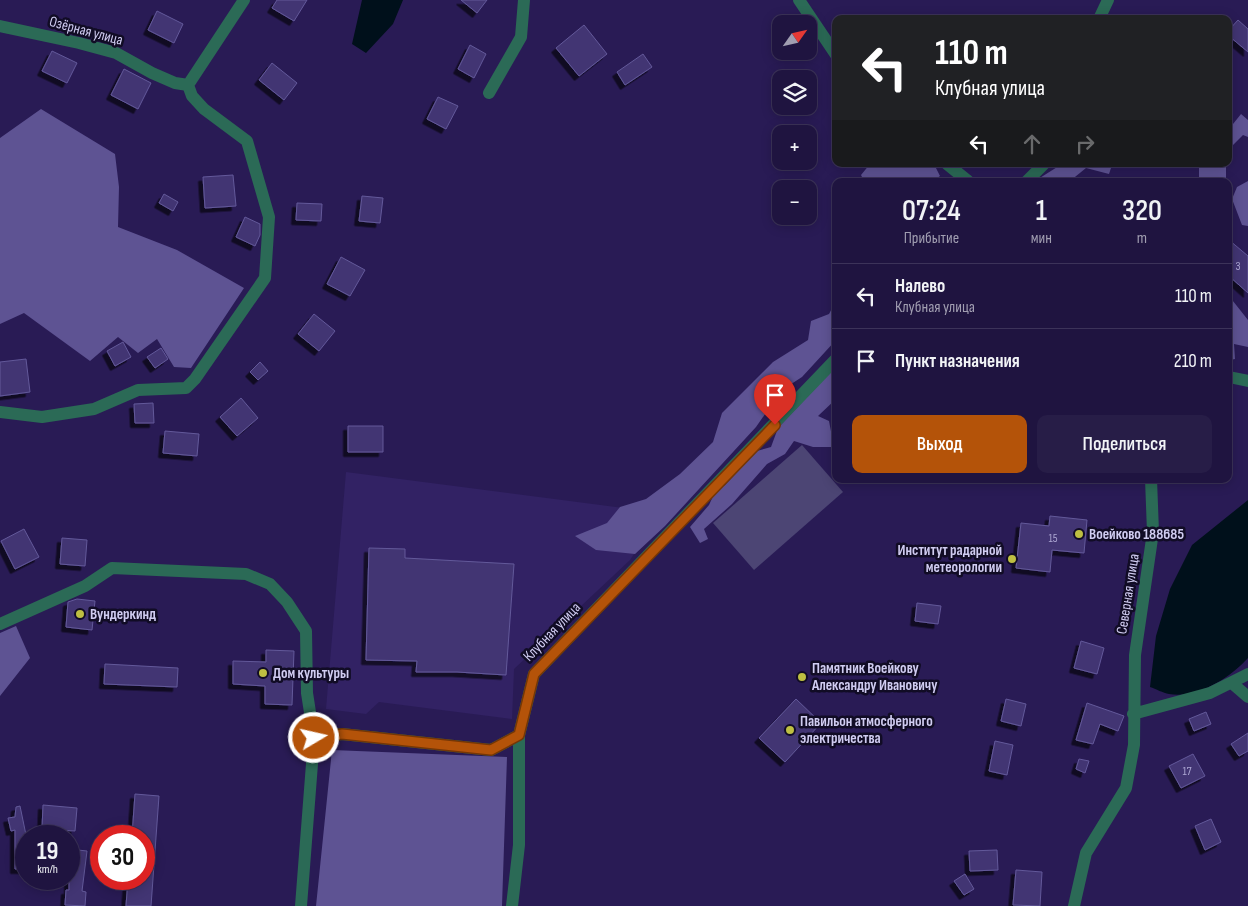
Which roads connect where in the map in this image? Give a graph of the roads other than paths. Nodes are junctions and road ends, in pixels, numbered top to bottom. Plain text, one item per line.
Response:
1 (244, 0) edge
2 (524, 0) edge
3 (799, 0) edge
4 (1108, 0) edge
5 (1101, 15) edge
6 (0, 26) edge
7 (832, 49) edge
8 (188, 85) junction
9 (489, 93) dead end
10 (951, 167) edge
11 (1041, 167) edge
12 (964, 178) edge
13 (1030, 178) edge
14 (832, 363) edge
15 (1232, 378) edge
16 (1248, 382) edge
17 (0, 412) edge
18 (1151, 483) edge
19 (0, 624) edge
20 (1248, 674) edge
21 (1233, 684) junction
22 (1248, 697) edge
23 (1133, 714) junction
24 (519, 735) junction
25 (314, 738) junction
26 (301, 906) edge
27 (512, 906) edge
28 (1074, 906) edge

1 - 8 street
2 - 9 street
3 - 7 street
4 - 5 street
6 - 8 street, Озёрная улица
8 - 17 street
10 - 12 street
11 - 13 street
14 - 24 street, Клубная улица
15 - 16 street
18 - 23 street, Северная улица
19 - 25 street
20 - 21 street
21 - 22 street
21 - 23 street
23 - 28 street, Северная улица
24 - 25 street
24 - 27 street, Клубная улица
25 - 26 street

